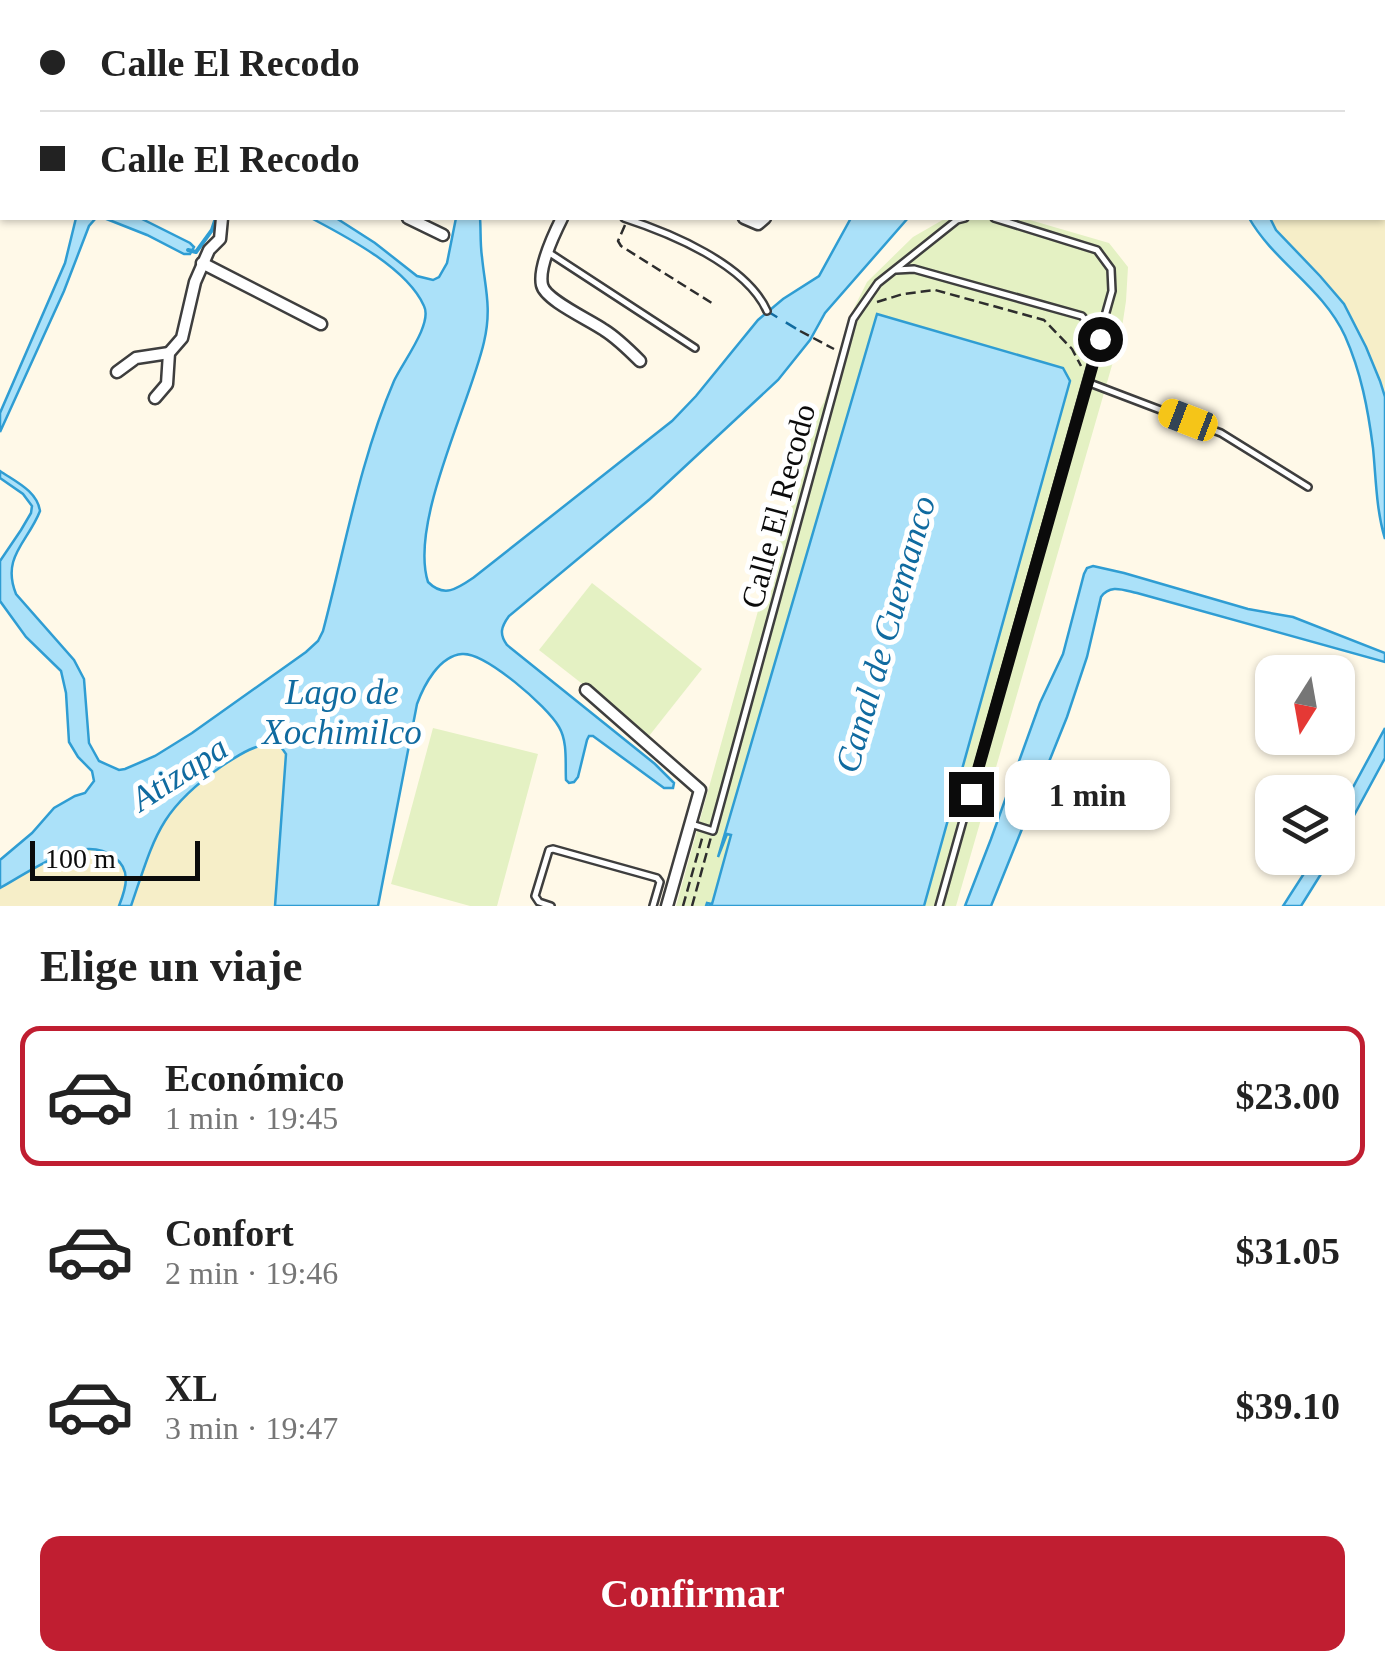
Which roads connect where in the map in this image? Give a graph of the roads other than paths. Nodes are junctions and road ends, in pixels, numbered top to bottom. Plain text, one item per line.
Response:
1 (222, 220) edge
2 (412, 220) edge
3 (561, 220) edge
4 (632, 220) edge
5 (957, 220) edge
6 (1000, 220) edge
7 (443, 235) dead end
8 (548, 252) junction
9 (202, 263) junction
10 (893, 270) junction
11 (767, 311) dead end
12 (321, 324) dead end
13 (1100, 339) junction
14 (694, 348) dead end
15 (640, 361) dead end
16 (168, 368) junction
17 (117, 372) dead end
18 (1088, 380) junction
19 (154, 398) dead end
20 (1308, 488) dead end
21 (586, 690) dead end
22 (691, 824) junction
23 (551, 906) edge
24 (653, 906) edge
25 (667, 906) edge
26 (939, 906) edge

1 - 9 street
2 - 7 street
3 - 8 street
4 - 11 lane
5 - 10 lane, Calle El Recodo
6 - 13 lane
8 - 14 lane
8 - 15 street
9 - 12 street
9 - 16 street
10 - 13 lane
10 - 22 lane, Calle El Recodo
13 - 18 lane
16 - 17 street
16 - 19 street
18 - 20 lane
18 - 26 lane
21 - 22 street
22 - 25 street
23 - 24 lane

